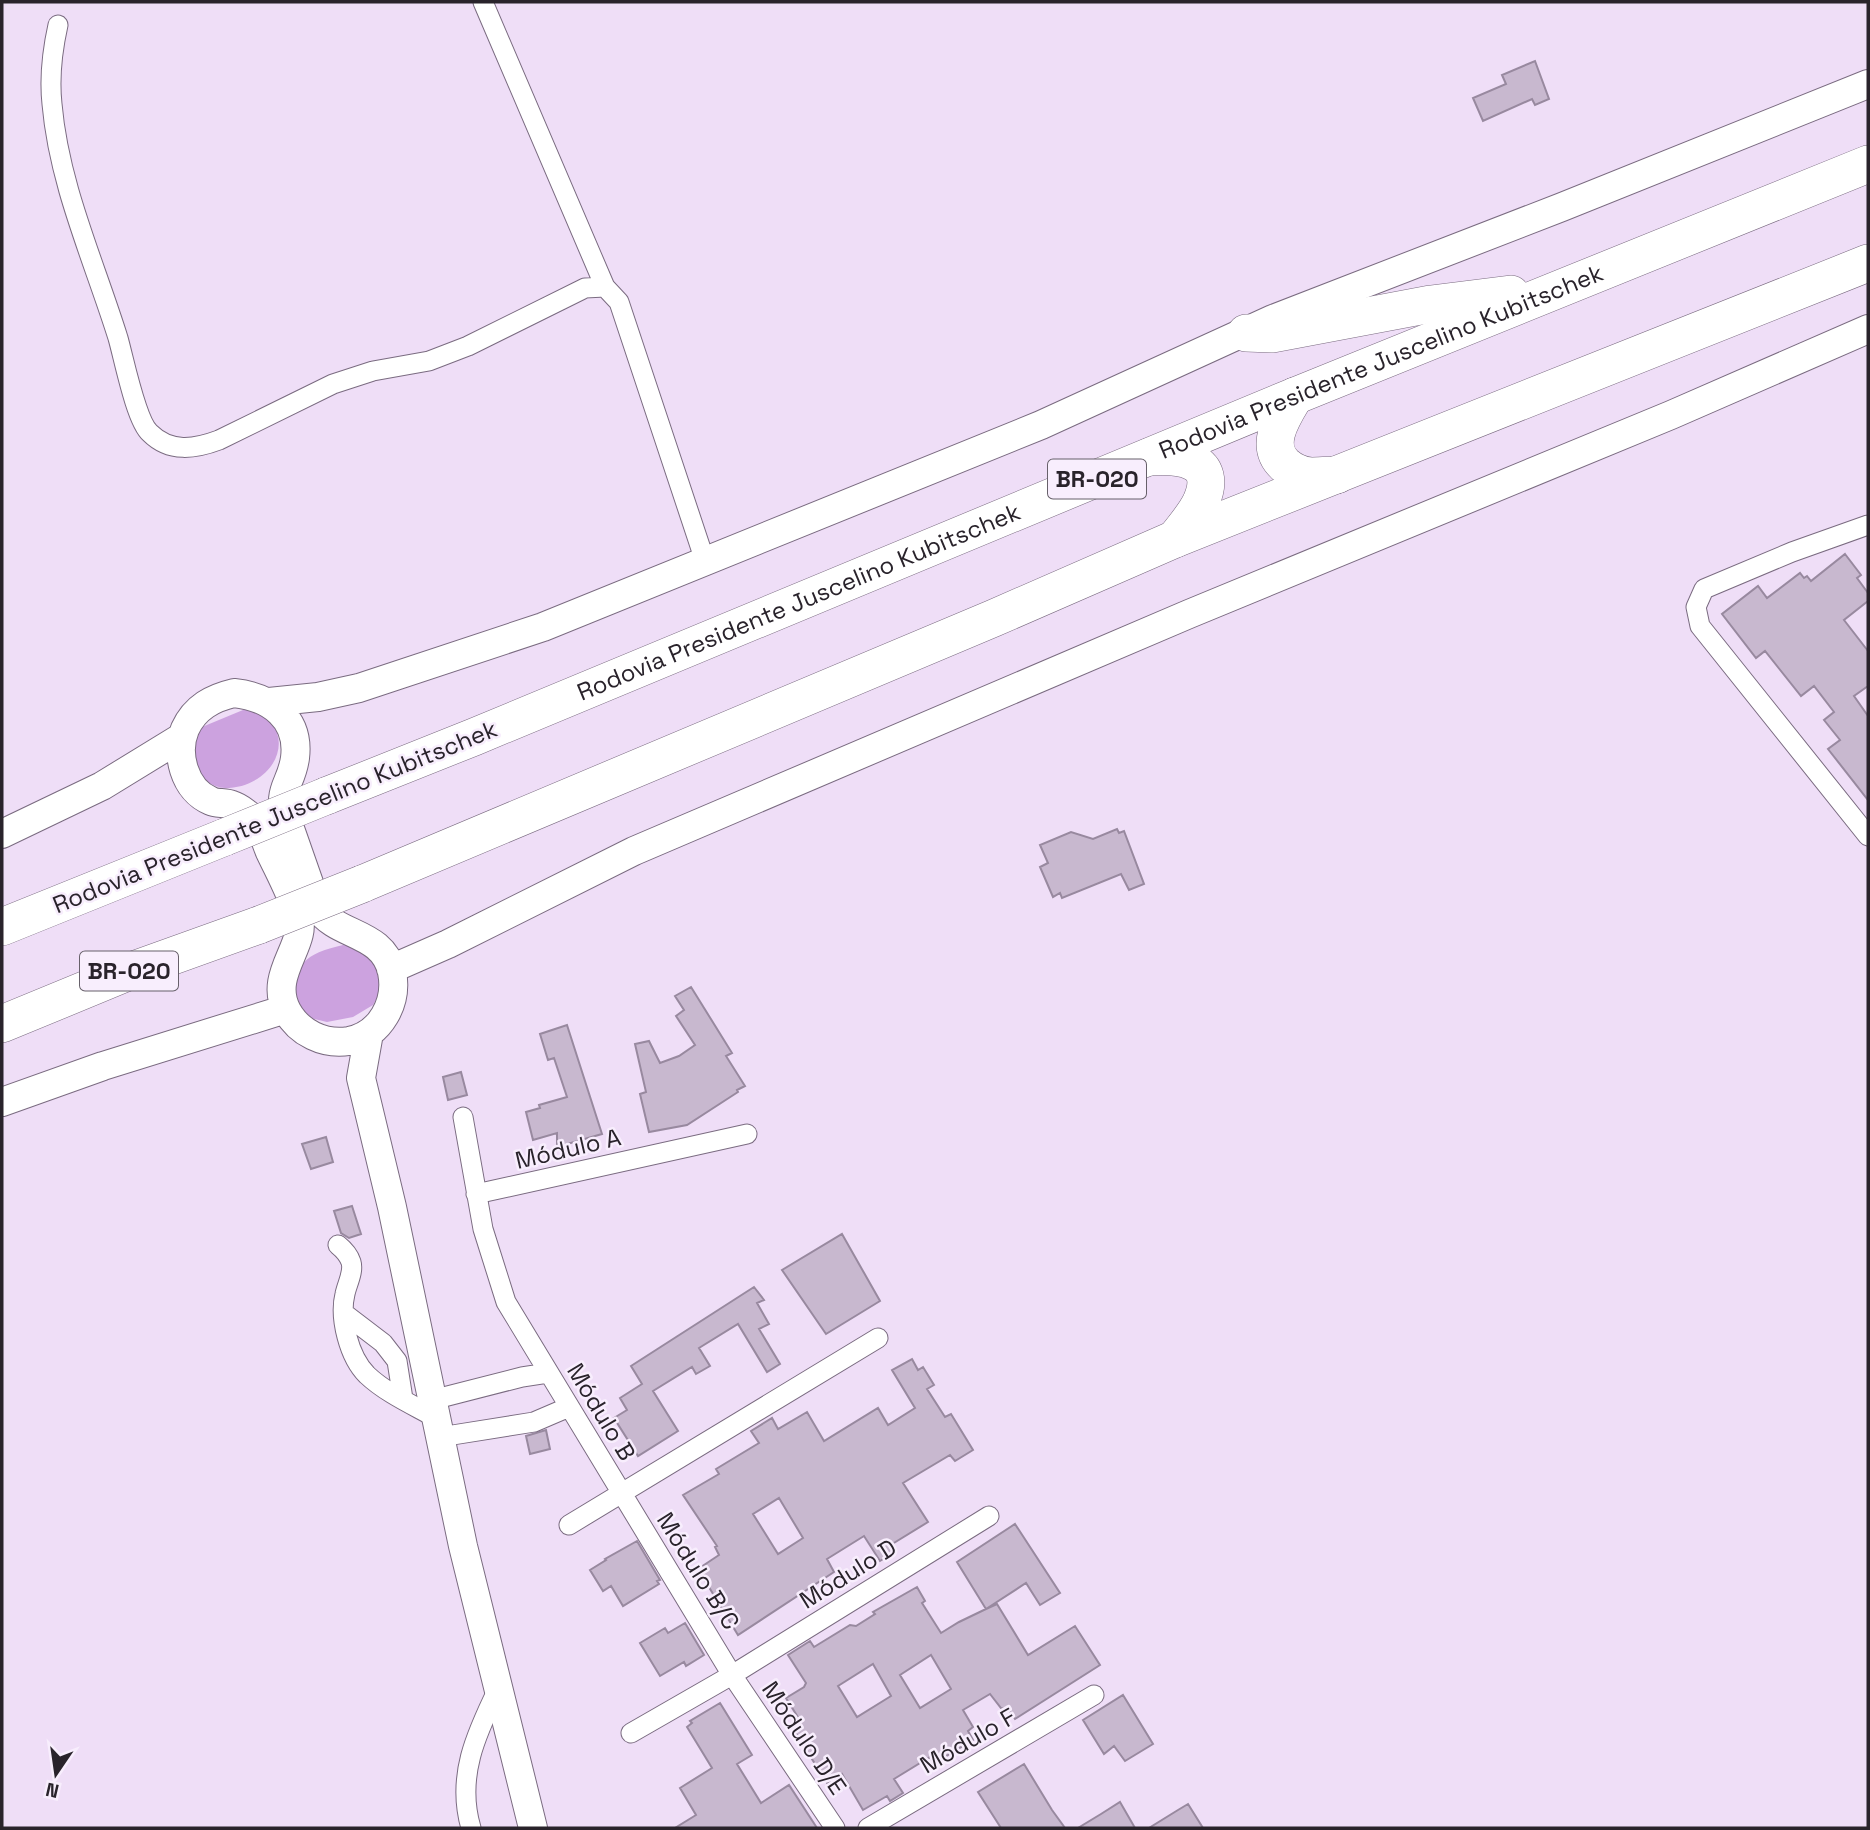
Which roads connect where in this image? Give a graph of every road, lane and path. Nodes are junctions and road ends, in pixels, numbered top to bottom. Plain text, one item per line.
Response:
1 (483, 2) edge
2 (58, 25) dead end
3 (1868, 84) edge
4 (1868, 164) edge
5 (1868, 264) edge
6 (605, 287) junction
7 (1560, 287) junction
8 (1868, 330) edge
9 (1246, 333) junction
10 (1295, 396) junction
11 (1149, 457) junction
12 (1340, 475) junction
13 (1868, 525) edge
14 (1175, 539) junction
15 (705, 561) junction
16 (269, 702) junction
17 (182, 737) junction
18 (2, 834) edge
19 (1868, 836) edge
20 (2, 927) edge
21 (391, 969) junction
22 (286, 1009) junction
23 (2, 1024) edge
24 (369, 1033) junction
25 (332, 1042) junction
26 (361, 1078) junction
27 (2, 1102) edge
28 (463, 1117) dead end
29 (747, 1134) dead end
30 (476, 1194) junction
31 (338, 1245) dead end
32 (345, 1314) junction
33 (878, 1338) dead end
34 (548, 1373) junction
35 (403, 1399) junction
36 (569, 1407) junction
37 (436, 1418) junction
38 (621, 1494) junction
39 (989, 1516) dead end
40 (569, 1525) dead end
41 (732, 1675) junction
42 (498, 1689) junction
43 (1094, 1695) dead end
44 (631, 1733) dead end
45 (471, 1828) edge
46 (533, 1828) edge
47 (835, 1828) edge
48 (868, 1828) edge

1 - 6 street
2 - 6 street
3 - 9 main road
4 - 7 highway, Rodovia Presidente Juscelino Kubitschek / BR-020
5 - 12 highway, BR-020
6 - 15 street
7 - 9 highway
7 - 10 highway, Rodovia Presidente Juscelino Kubitschek / BR-020
8 - 21 main road
9 - 15 main road
10 - 11 highway, Rodovia Presidente Juscelino Kubitschek / BR-020
10 - 12 highway
11 - 14 highway
11 - 20 highway, Rodovia Presidente Juscelino Kubitschek / BR-020, bridge
12 - 14 highway, BR-020
13 - 19 street
14 - 23 highway, BR-020, bridge
15 - 16 main road
16 - 17 main road
16 - 21 main road
17 - 18 main road
17 - 22 main road
21 - 24 main road
22 - 25 main road
22 - 27 main road
24 - 25 main road
24 - 26 main road
25 - 26 main road
26 - 37 main road
28 - 30 street
29 - 30 street, Módulo A
30 - 34 street, Módulo B
31 - 32 street
32 - 35 street
32 - 35 street
33 - 38 street, Módulo B
34 - 36 street, Módulo B
34 - 37 street
35 - 37 street
36 - 37 street
36 - 38 street, Módulo B
37 - 42 main road
38 - 40 street
38 - 41 street, Módulo B/C
39 - 41 street, Módulo D
41 - 44 street, Módulo D
41 - 47 street, Módulo D/E
42 - 45 street
42 - 46 main road
43 - 48 street, Módulo F

